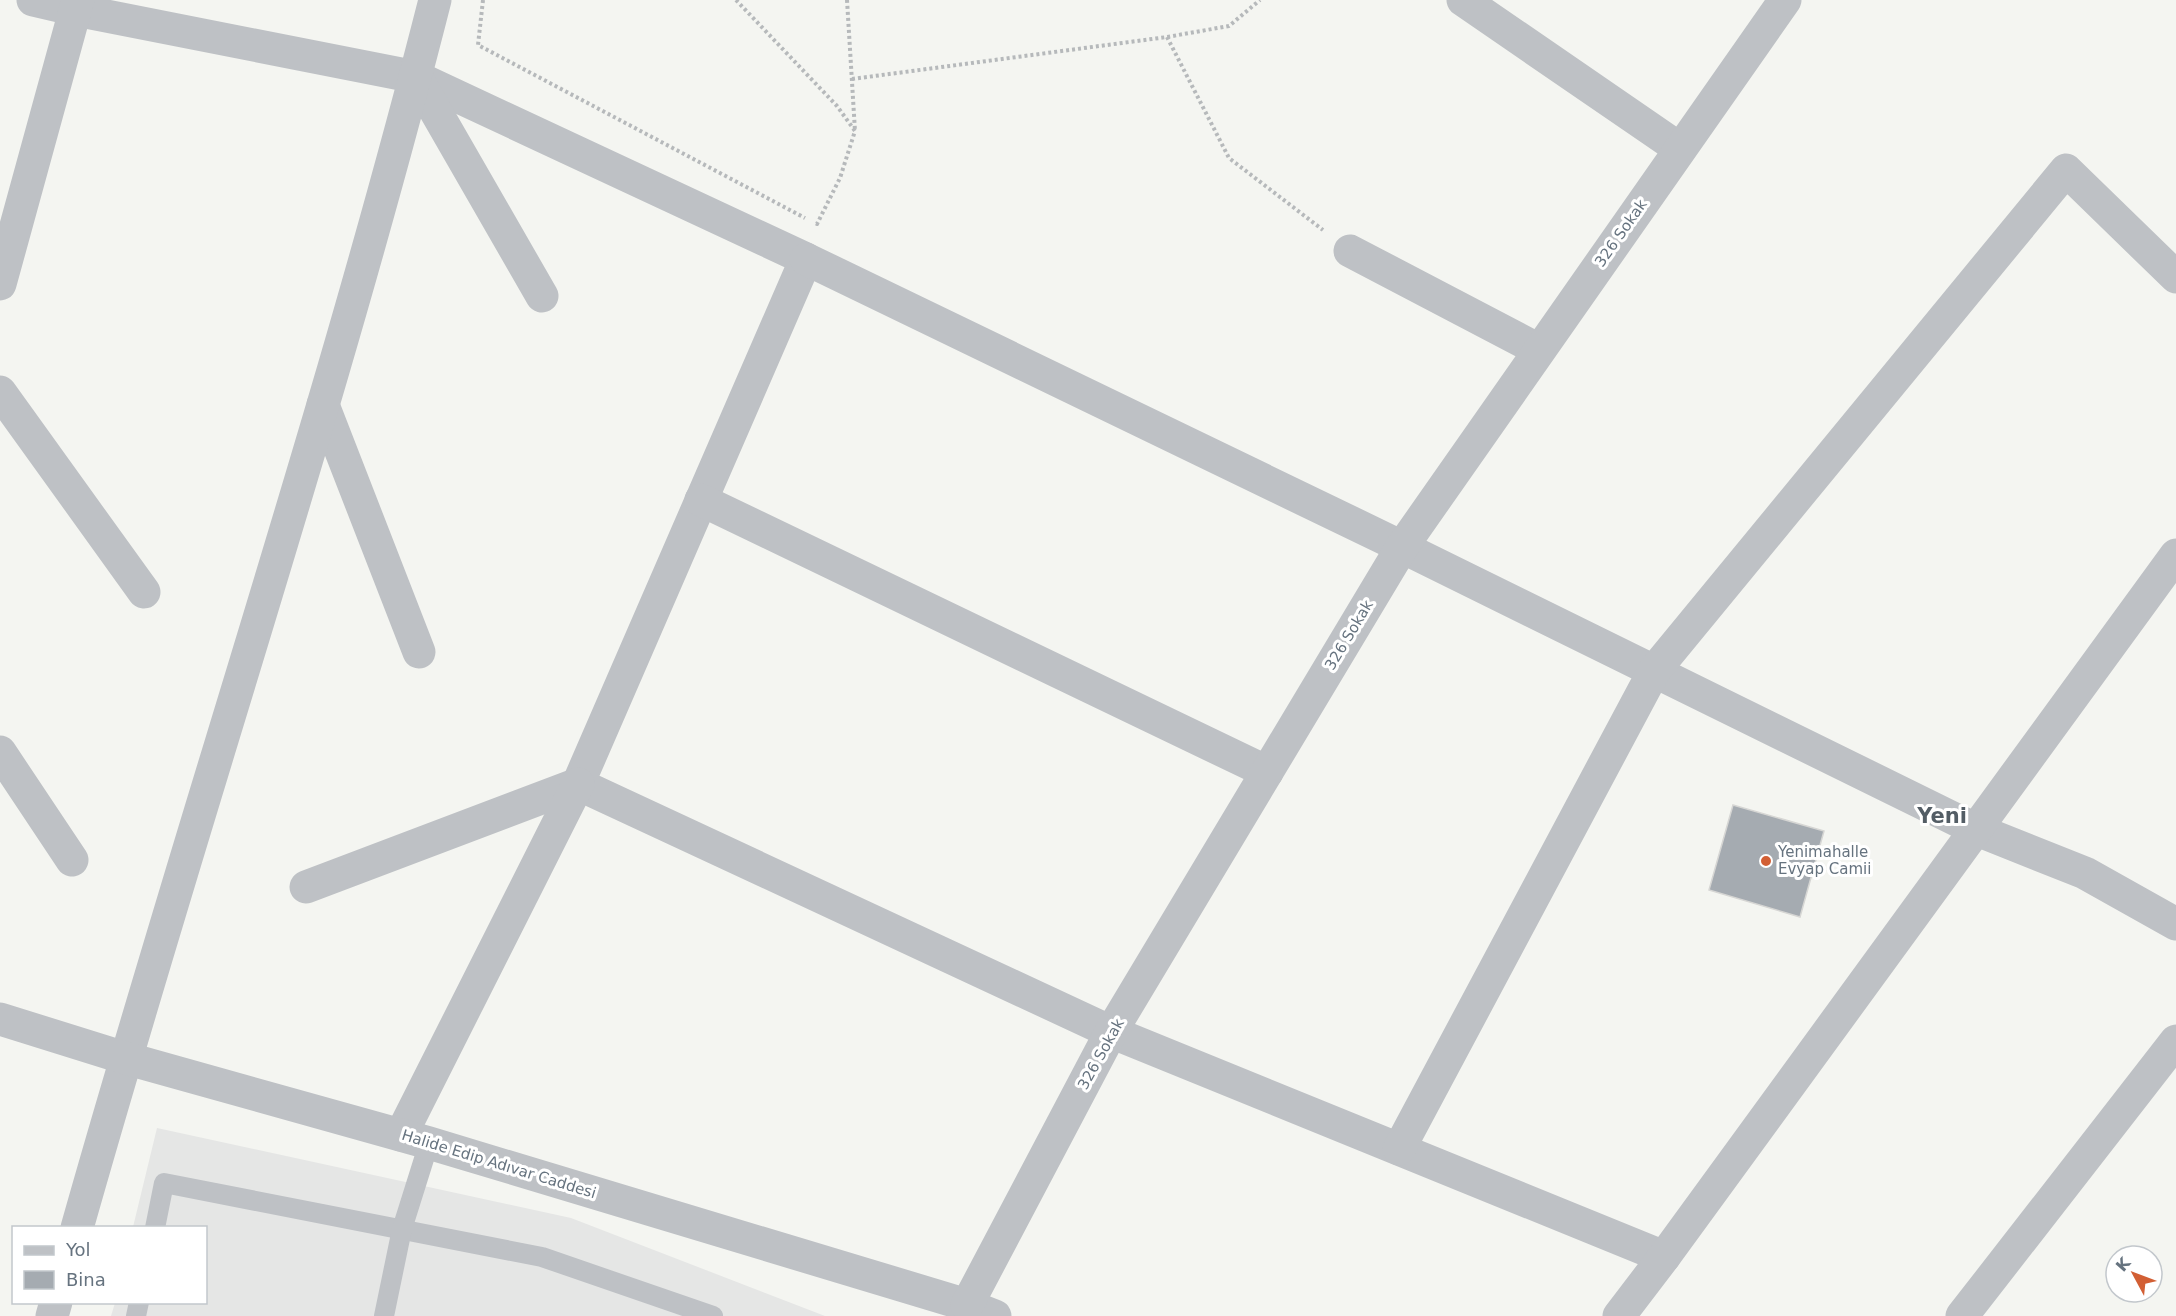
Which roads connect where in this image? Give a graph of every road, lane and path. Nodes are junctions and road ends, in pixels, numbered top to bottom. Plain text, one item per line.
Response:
1 (33, 0) edge
2 (435, 0) edge
3 (483, 0) edge
4 (736, 0) edge
5 (847, 0) edge
6 (1260, 0) edge
7 (1463, 0) edge
8 (1785, 0) edge
9 (77, 5) edge
10 (1167, 37) junction
11 (416, 77) junction
12 (852, 80) junction
13 (855, 131) junction
14 (1680, 149) junction
15 (1350, 251) joint
16 (806, 259) junction
17 (2176, 277) edge
18 (0, 284) edge
19 (542, 296) dead end
20 (1539, 350) junction
21 (0, 392) edge
22 (323, 405) junction
23 (701, 500) junction
24 (1402, 546) junction
25 (2176, 555) edge
26 (144, 592) dead end
27 (419, 652) dead end
28 (1654, 671) junction
29 (0, 752) edge
30 (1267, 772) junction
31 (578, 784) junction
32 (1977, 830) junction
33 (72, 860) dead end
34 (306, 887) dead end
35 (2176, 924) edge
36 (0, 1019) edge
37 (1112, 1032) junction
38 (2176, 1041) edge
39 (125, 1059) junction
40 (415, 1139) junction
41 (1399, 1149) junction
42 (77, 1226) edge
43 (154, 1226) edge
44 (402, 1229) junction
45 (1664, 1257) junction
46 (659, 1307) edge
47 (975, 1312) edge
48 (384, 1316) edge
49 (713, 1316) edge
50 (1619, 1316) edge
51 (1962, 1316) edge

1 - 9 street
2 - 11 street
3 - 13 path
4 - 13 path
5 - 12 path
6 - 10 path
7 - 14 street
8 - 14 street, 326 Sokak
9 - 11 street
9 - 18 street
10 - 12 path
10 - 15 path
11 - 16 street
11 - 19 street
11 - 22 street
12 - 13 path
14 - 20 street, 326 Sokak
15 - 20 street
16 - 23 street
16 - 24 street
17 - 28 street
20 - 24 street, 326 Sokak
21 - 26 street
22 - 27 street
22 - 39 street
23 - 30 street
23 - 31 street
24 - 28 street
24 - 30 street, 326 Sokak
25 - 32 street
28 - 32 street
28 - 41 street
29 - 33 street
30 - 37 street, 326 Sokak
31 - 34 street
31 - 37 street
31 - 40 street
32 - 35 street
32 - 45 street
36 - 39 street, Halide Edip Adıvar Caddesi
37 - 41 street
37 - 47 street, 326 Sokak
38 - 51 street
39 - 40 street, Halide Edip Adıvar Caddesi
39 - 42 street
40 - 44 lane
40 - 47 street, Halide Edip Adıvar Caddesi
41 - 45 street
43 - 44 lane
44 - 46 lane
44 - 48 lane
45 - 50 street
46 - 49 lane

